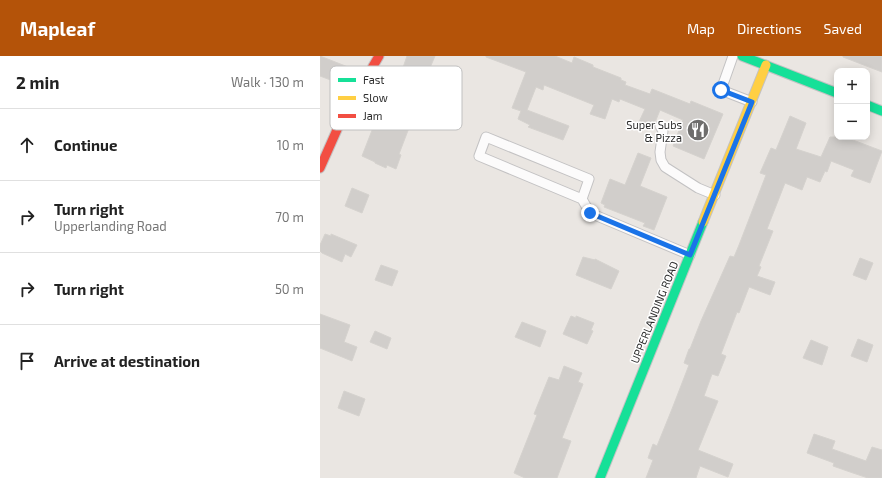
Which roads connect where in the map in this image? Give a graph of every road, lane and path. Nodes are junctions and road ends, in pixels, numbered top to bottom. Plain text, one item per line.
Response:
1 (379, 56) edge
2 (733, 56) edge
3 (742, 56) edge
4 (766, 65) junction
5 (373, 66) edge
6 (834, 93) edge
7 (752, 102) junction
8 (870, 106) edge
9 (882, 111) edge
10 (660, 126) dead end
11 (337, 130) edge
12 (320, 168) edge
13 (715, 195) junction
14 (582, 199) junction
15 (690, 255) junction
16 (600, 478) edge

1 - 5 street
2 - 7 lane
3 - 4 street
4 - 6 street
4 - 7 street, UPPERLANDING ROAD
7 - 13 street, UPPERLANDING ROAD
8 - 9 street
10 - 13 lane
11 - 12 street
13 - 15 street, UPPERLANDING ROAD
14 - 14 lane
14 - 15 lane
15 - 16 street, UPPERLANDING ROAD

